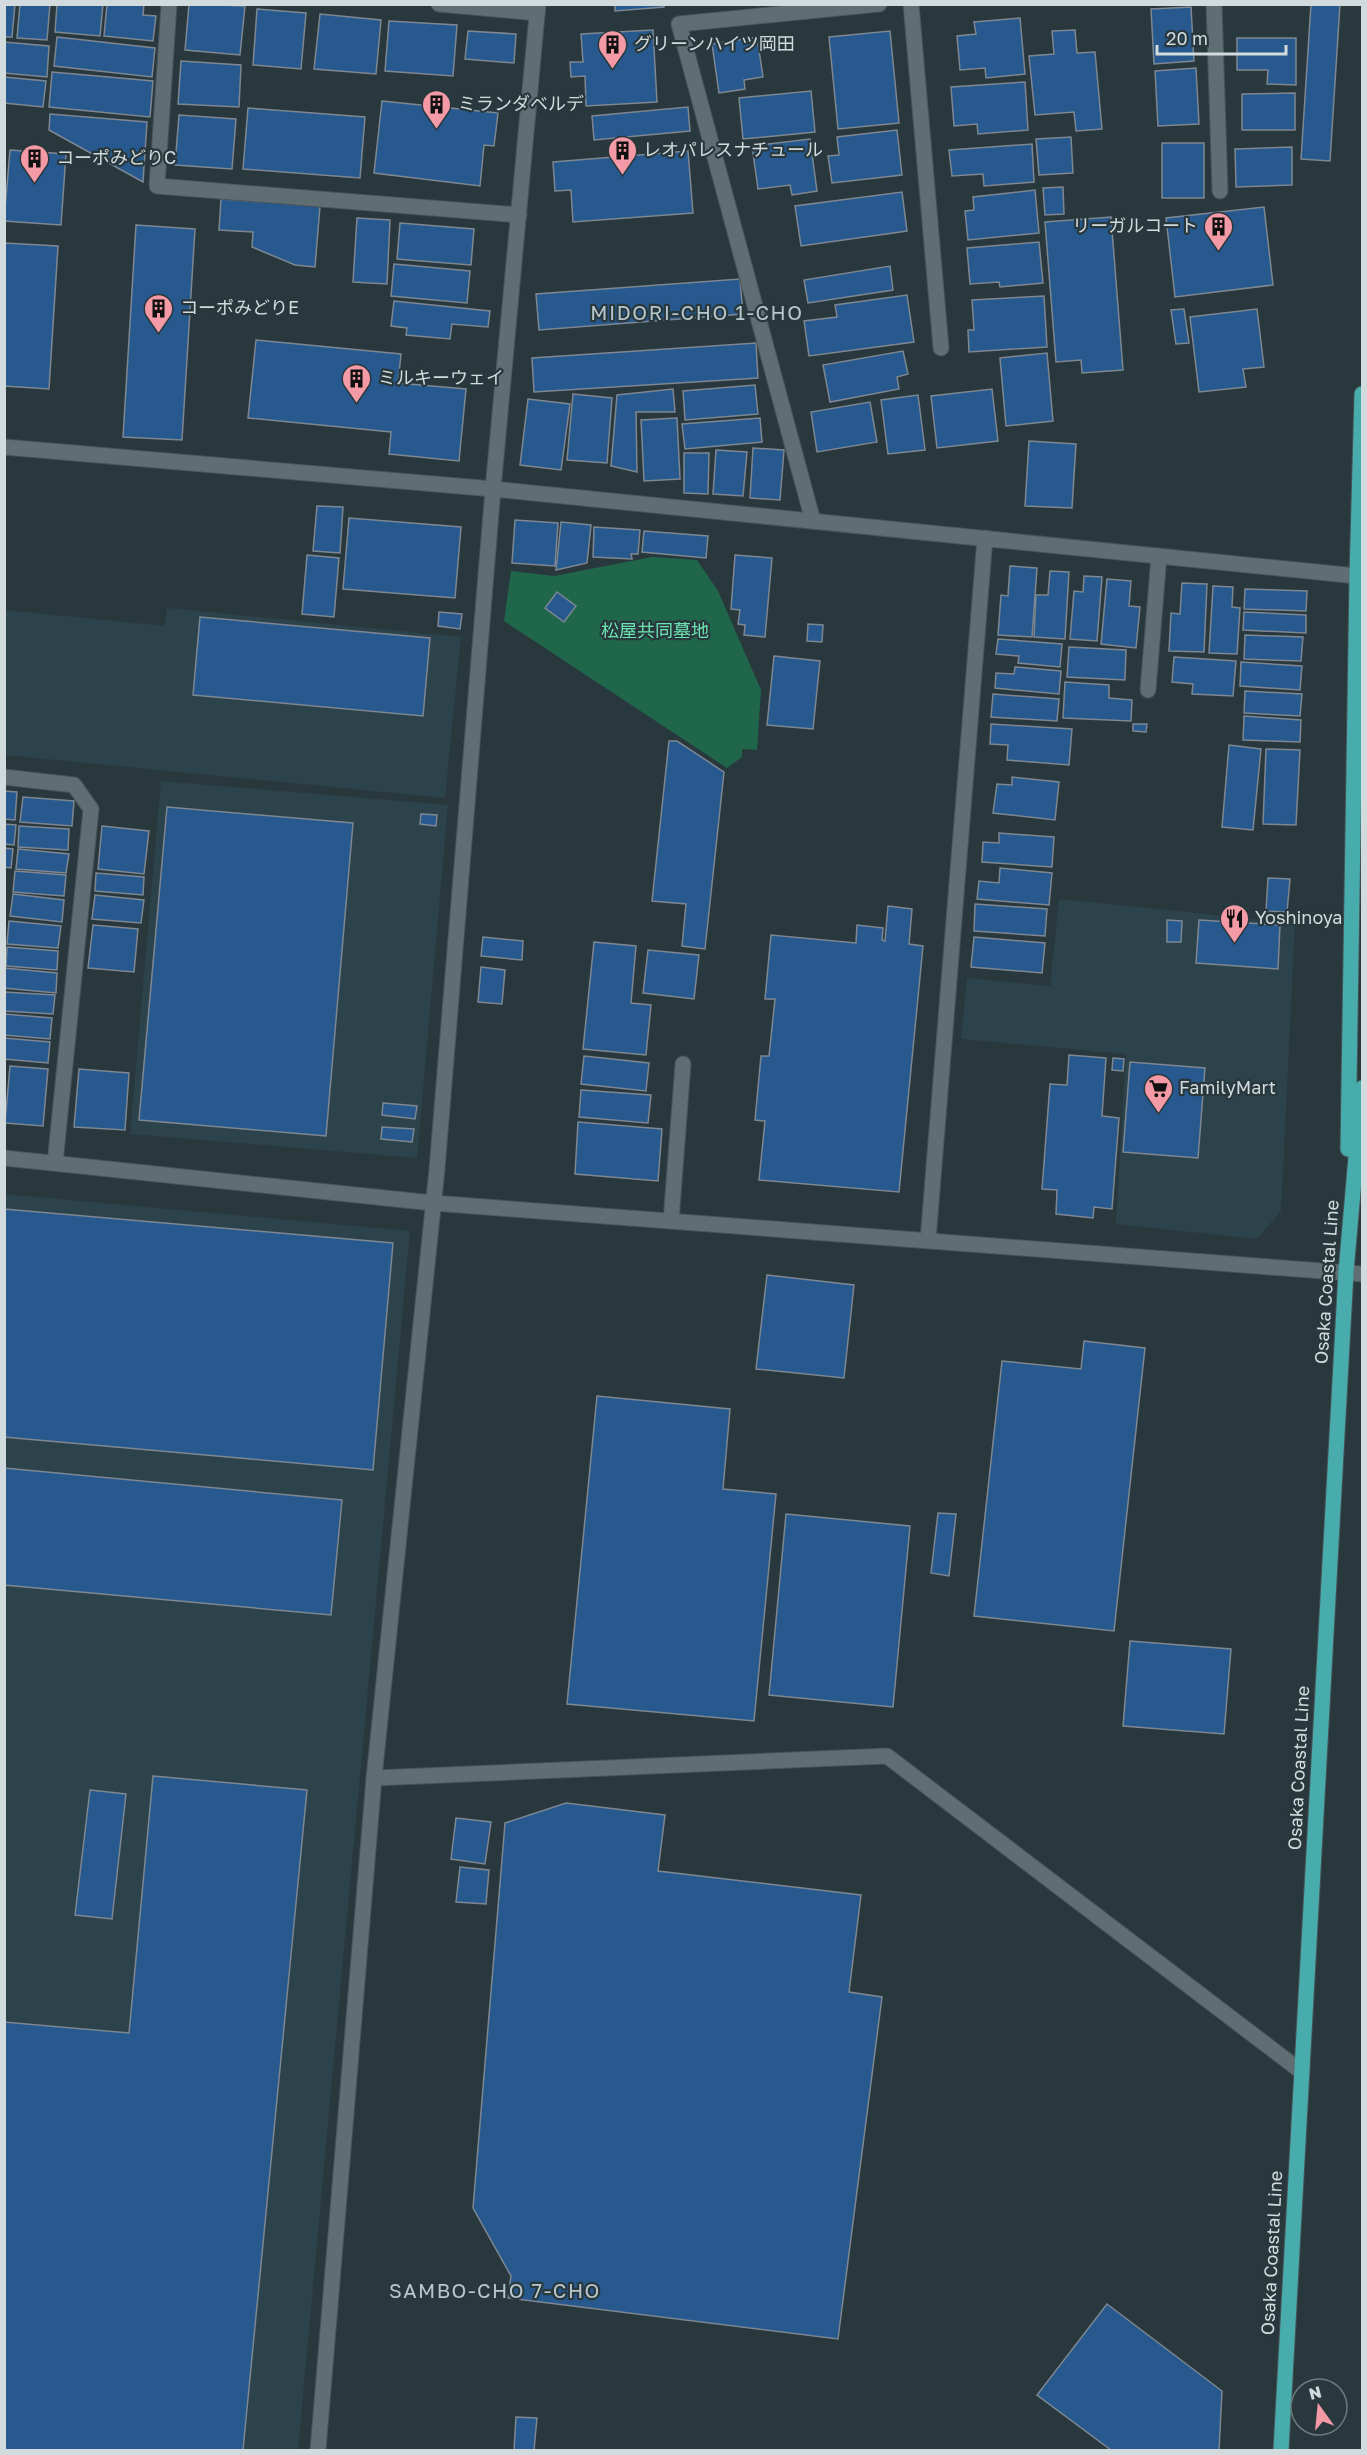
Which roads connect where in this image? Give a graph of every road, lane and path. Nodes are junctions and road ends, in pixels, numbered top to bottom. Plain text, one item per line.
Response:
1 (169, 4) edge
2 (439, 4) edge
3 (879, 4) edge
4 (911, 4) edge
5 (1214, 4) edge
6 (538, 9) edge
7 (1220, 191) dead end
8 (519, 215) junction
9 (941, 348) dead end
10 (1362, 394) edge
11 (4, 447) edge
12 (493, 489) junction
13 (813, 521) junction
14 (985, 538) junction
15 (1159, 556) junction
16 (1357, 576) junction
17 (1148, 690) dead end
18 (4, 777) edge
19 (683, 1064) dead end
20 (1362, 1088) edge
21 (4, 1158) edge
22 (56, 1163) junction
23 (433, 1203) junction
24 (671, 1221) junction
25 (928, 1240) junction
26 (1346, 1272) junction
27 (1362, 1274) edge
28 (374, 1778) junction
29 (1302, 2072) junction
30 (318, 2451) edge
31 (1281, 2451) edge

1 - 8 street
2 - 6 street
3 - 13 street
4 - 9 street
5 - 7 street
6 - 8 street
8 - 12 street
10 - 16 main road
11 - 12 street
12 - 13 street
12 - 23 street
13 - 14 street
14 - 15 street
14 - 25 street
15 - 16 street
15 - 17 street
16 - 26 main road
18 - 22 street
19 - 24 street
20 - 26 main road, Osaka Coastal Line
21 - 22 street
22 - 23 street
23 - 24 street
23 - 28 street
24 - 25 street
25 - 26 street
26 - 27 street
26 - 29 main road, Osaka Coastal Line
28 - 29 street
28 - 30 street
29 - 31 main road, Osaka Coastal Line

